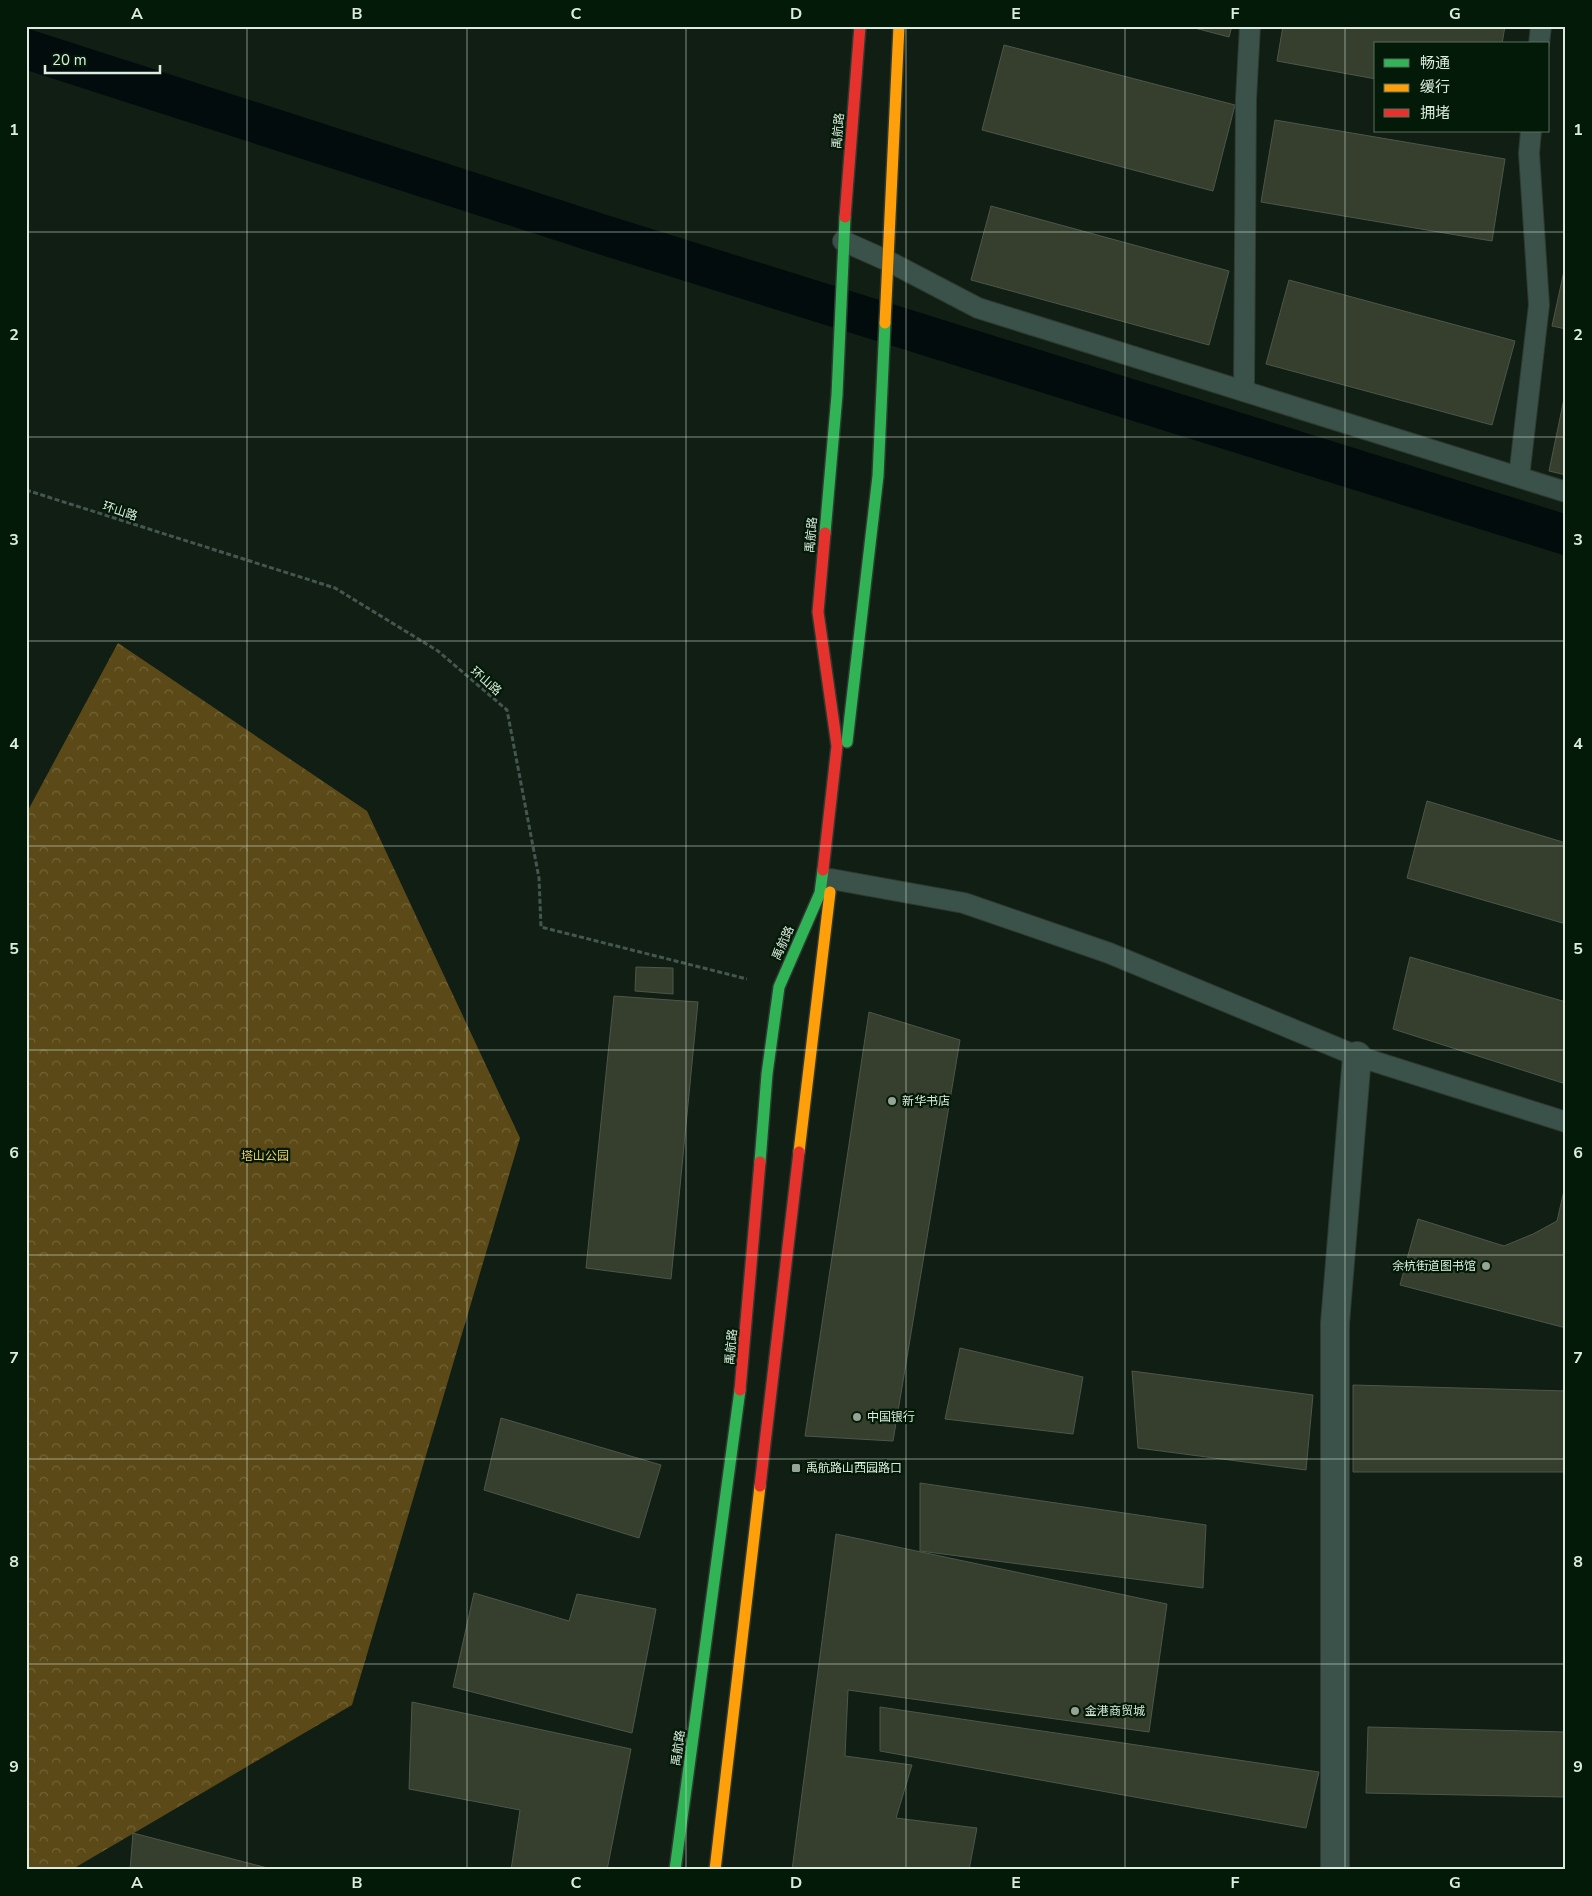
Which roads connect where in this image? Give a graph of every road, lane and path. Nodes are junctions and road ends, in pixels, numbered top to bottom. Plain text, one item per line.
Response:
1 (860, 26) edge
2 (899, 26) edge
3 (1250, 26) edge
4 (1541, 26) edge
5 (1539, 42) edge
6 (1531, 132) edge
7 (843, 241) junction
8 (888, 269) junction
9 (1244, 391) junction
10 (1519, 477) junction
11 (26, 490) edge
12 (1566, 492) edge
13 (831, 879) junction
14 (779, 987) junction
15 (1357, 1056) junction
16 (1566, 1122) edge
17 (675, 1870) edge
18 (715, 1870) edge
19 (1335, 1870) edge

1 - 7 main road, 禹航路
2 - 8 main road
3 - 9 lane
4 - 5 lane
6 - 10 lane
7 - 8 lane
7 - 14 main road, 禹航路
8 - 9 lane
8 - 13 main road
9 - 10 lane
10 - 12 lane
11 - 14 path, 环山路
13 - 15 lane
13 - 18 main road
14 - 17 main road, 禹航路
15 - 16 lane
15 - 19 street

